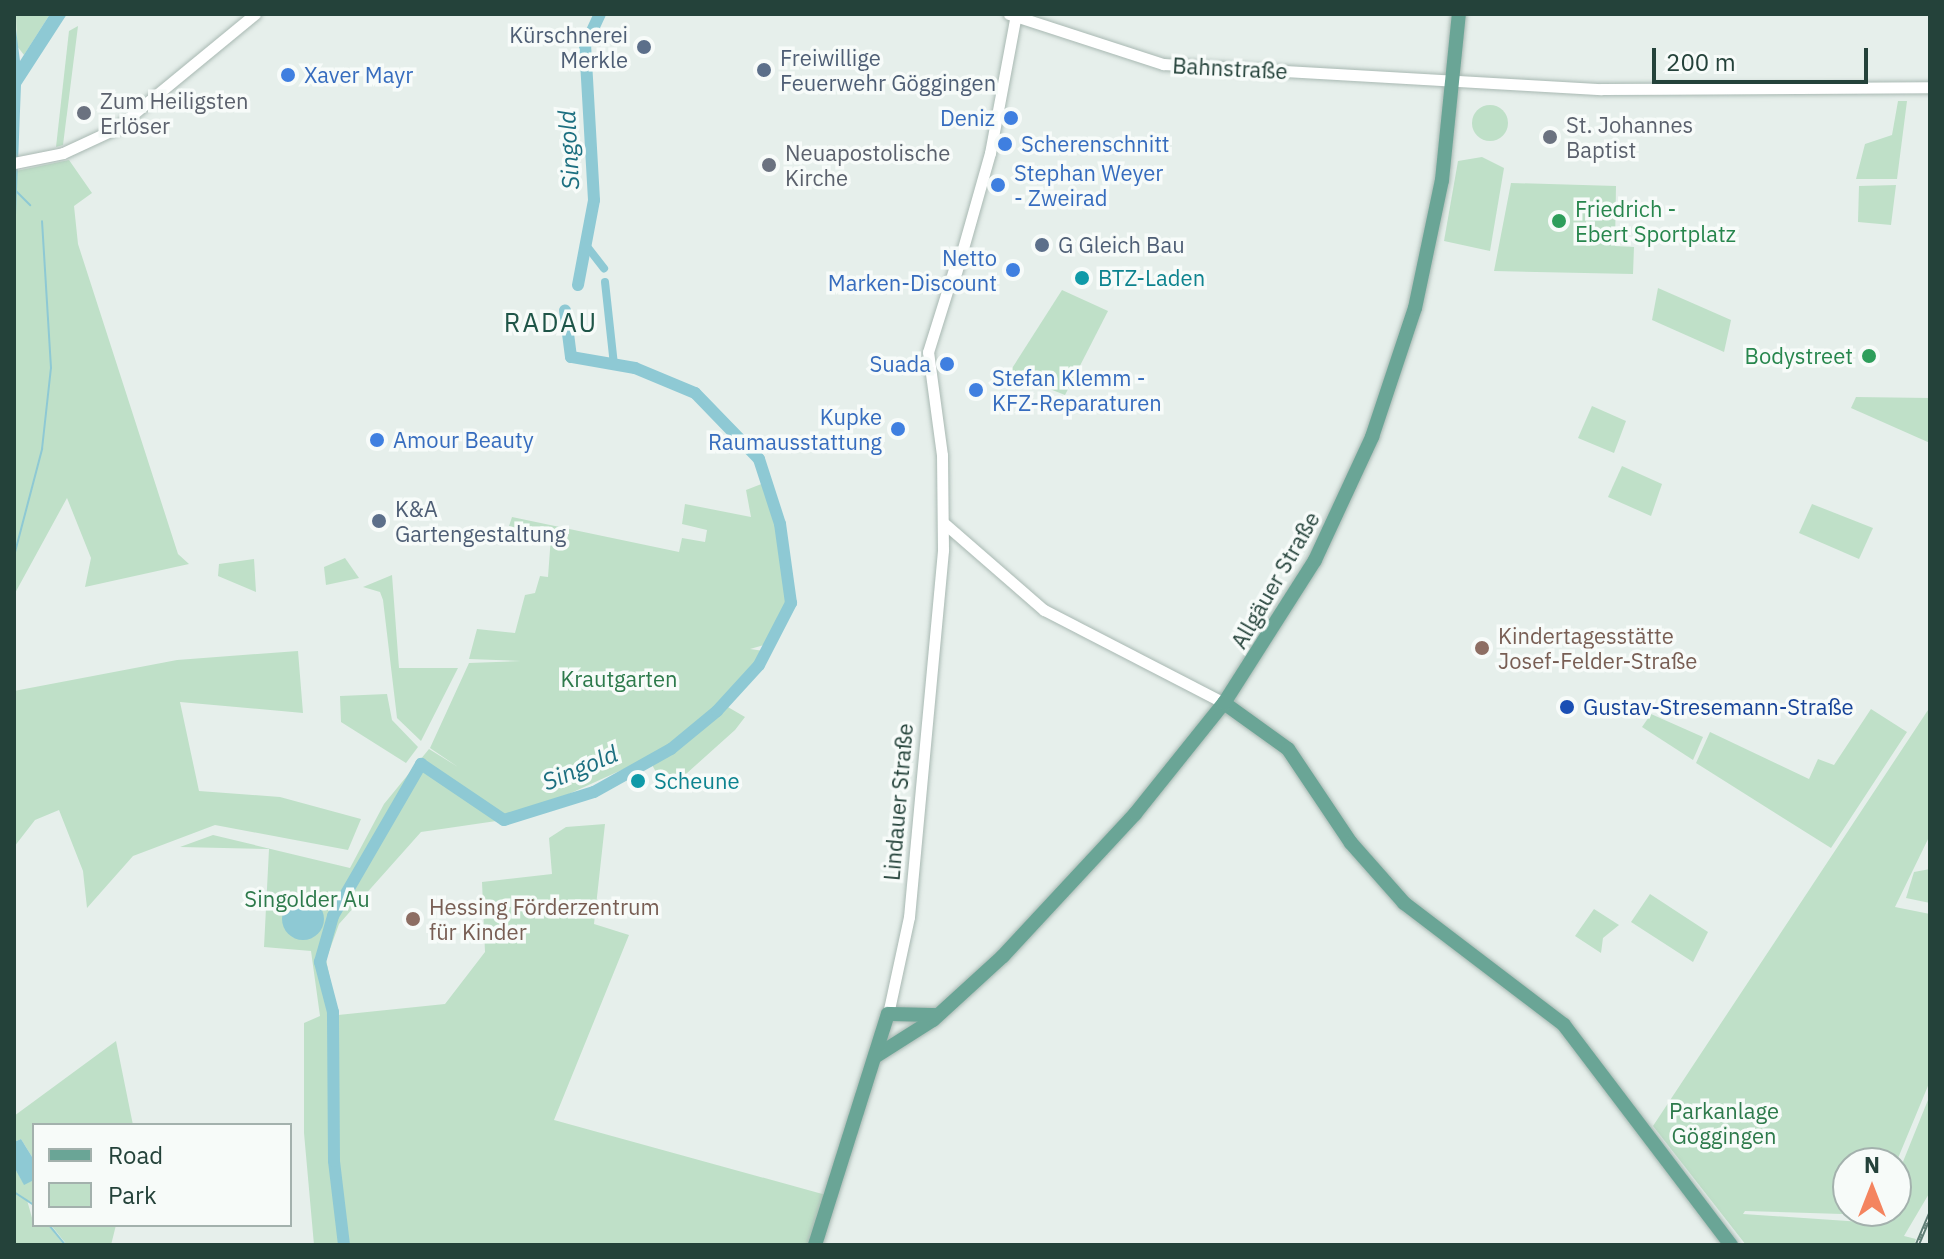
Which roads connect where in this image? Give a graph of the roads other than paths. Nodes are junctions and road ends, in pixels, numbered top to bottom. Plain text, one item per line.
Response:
1 (255, 14) edge
2 (1459, 14) edge
3 (1014, 15) edge
4 (1453, 81) junction
5 (1930, 87) edge
6 (20, 162) edge
7 (944, 529) junction
8 (1224, 703) junction
9 (888, 1014) junction
10 (939, 1014) junction
11 (876, 1056) junction
12 (815, 1245) edge
13 (1731, 1245) edge

1 - 6 street
2 - 4 main road, Allgäuer Straße
3 - 4 street, Bahnstraße
3 - 7 street, Lindauer Straße
4 - 5 street, Bahnstraße
4 - 8 main road, Allgäuer Straße
7 - 8 street
7 - 9 street, Lindauer Straße
8 - 10 main road, Allgäuer Straße
8 - 13 main road
9 - 10 main road
9 - 11 main road, Lindauer Straße
10 - 11 main road, Allgäuer Straße
11 - 12 main road, Lindauer Straße

